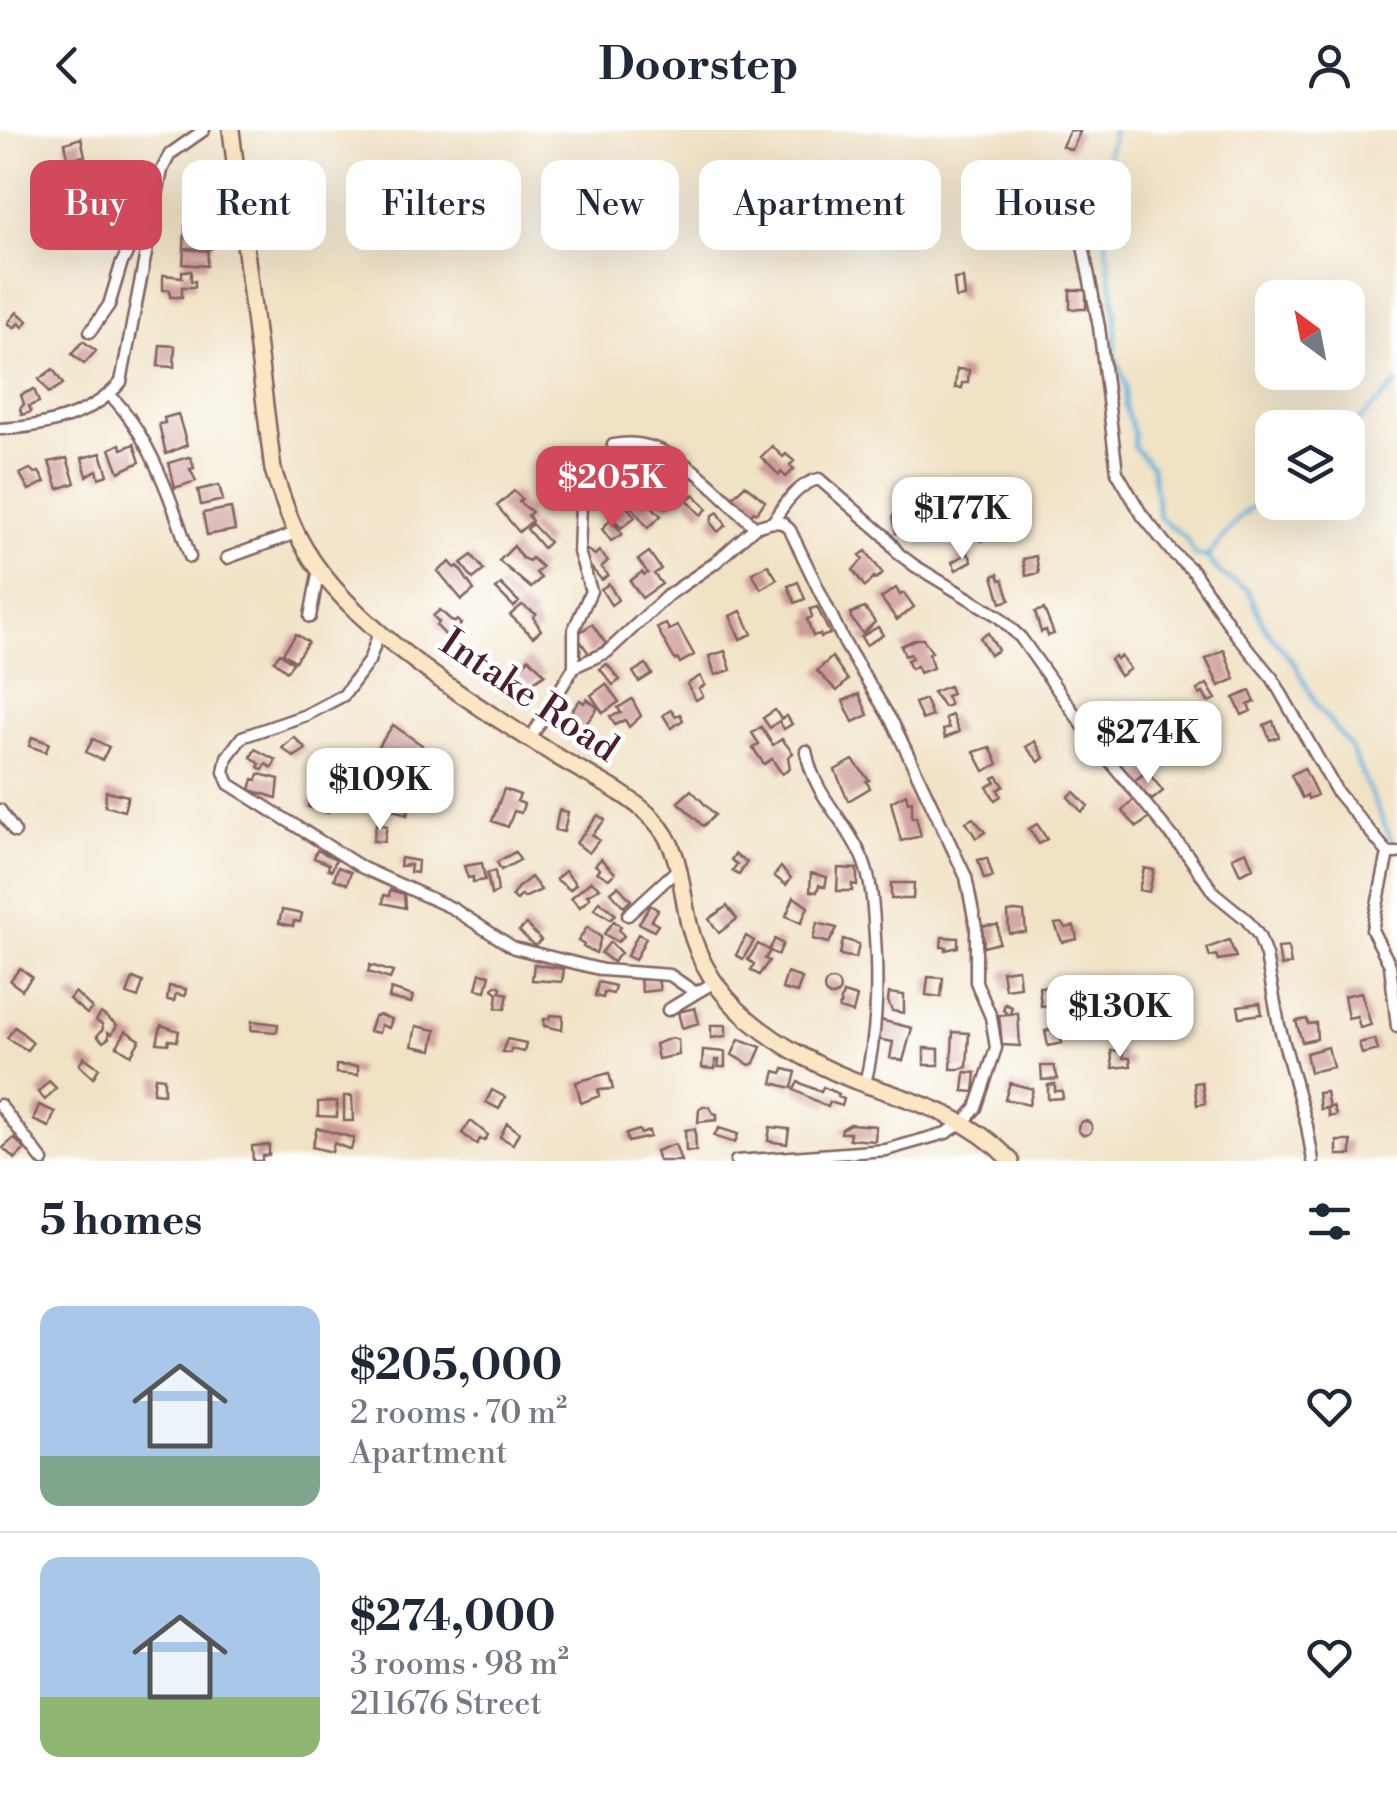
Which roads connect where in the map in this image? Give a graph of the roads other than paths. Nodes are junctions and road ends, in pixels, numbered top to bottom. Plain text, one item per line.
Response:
1 (204, 130) edge
2 (231, 130) edge
3 (162, 170) edge
4 (132, 250) edge
5 (141, 250) edge
6 (1085, 250) edge
7 (90, 332) dead end
8 (110, 394) junction
9 (0, 429) edge
10 (614, 445) dead end
11 (582, 482) dead end
12 (773, 522) junction
13 (755, 527) junction
14 (296, 533) junction
15 (190, 557) dead end
16 (227, 558) dead end
17 (320, 569) junction
18 (310, 618) dead end
19 (379, 632) junction
20 (574, 667) junction
21 (530, 739) junction
22 (806, 750) dead end
23 (0, 810) edge
24 (15, 832) dead end
25 (1392, 853) edge
26 (680, 867) junction
27 (628, 915) dead end
28 (715, 982) junction
29 (696, 992) junction
30 (668, 1010) dead end
31 (1397, 1027) edge
32 (864, 1084) junction
33 (0, 1104) edge
34 (964, 1122) junction
35 (43, 1161) edge
36 (736, 1161) edge
37 (1011, 1161) edge
38 (1312, 1161) edge

1 - 3 street
2 - 14 street, Intake Road
4 - 7 street
5 - 8 street
6 - 25 street
8 - 9 street
8 - 15 street
10 - 13 street
11 - 20 street
12 - 13 street
12 - 34 street
12 - 38 street
13 - 20 street
14 - 16 street
14 - 17 street, Intake Road
17 - 18 street
17 - 19 street, Intake Road
19 - 21 street, Intake Road
19 - 29 street
20 - 21 street
21 - 26 street, Intake Road
22 - 32 street
23 - 24 street
25 - 31 street
26 - 27 street
26 - 28 street, Intake Road
28 - 29 street
28 - 32 street, Intake Road
29 - 30 street
32 - 34 street, Intake Road
33 - 35 street
34 - 36 street
34 - 37 street, Intake Road

